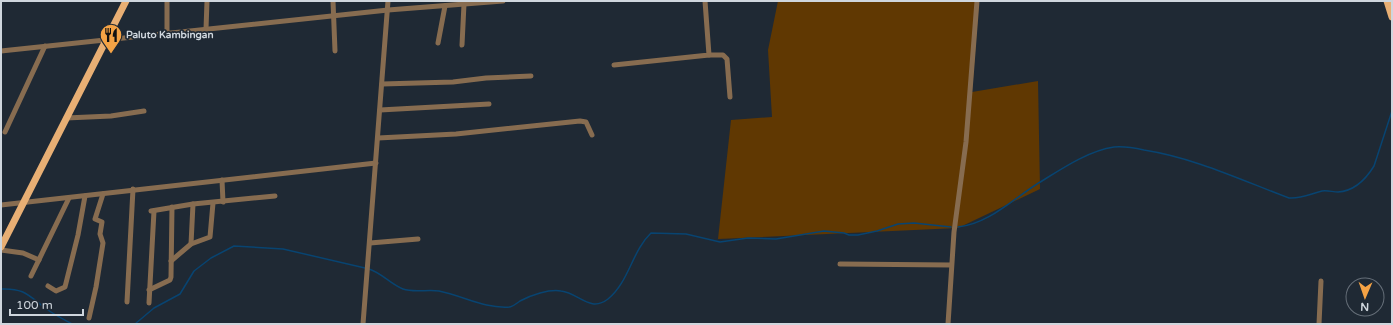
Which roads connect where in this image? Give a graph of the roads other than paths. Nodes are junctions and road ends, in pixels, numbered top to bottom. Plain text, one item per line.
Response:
1 (126, 1) edge
2 (167, 1) edge
3 (207, 1) edge
4 (333, 1) edge
5 (388, 1) edge
6 (504, 1) edge
7 (705, 1) edge
8 (977, 1) edge
9 (1387, 1) edge
10 (464, 4) junction
11 (445, 6) junction
12 (388, 10) junction
13 (333, 16) junction
14 (1392, 17) edge
15 (206, 29) junction
16 (167, 32) junction
17 (106, 39) junction
18 (438, 43) dead end
19 (462, 45) dead end
20 (45, 46) junction
21 (1, 51) edge
22 (335, 51) dead end
23 (709, 55) junction
24 (614, 65) dead end
25 (531, 76) dead end
26 (382, 84) junction
27 (730, 97) dead end
28 (489, 104) dead end
29 (380, 110) junction
30 (144, 111) dead end
31 (66, 118) junction
32 (5, 132) dead end
33 (592, 135) dead end
34 (378, 138) junction
35 (376, 163) junction
36 (222, 180) junction
37 (132, 189) junction
38 (103, 194) junction
39 (85, 196) junction
40 (275, 196) dead end
41 (69, 198) junction
42 (23, 202) junction
43 (223, 202) junction
44 (213, 203) junction
45 (193, 204) junction
46 (1, 205) edge
47 (172, 207) junction
48 (418, 239) dead end
49 (370, 243) junction
50 (191, 244) junction
51 (1, 247) edge
52 (1, 250) edge
53 (39, 260) junction
54 (171, 261) junction
55 (840, 264) dead end
56 (951, 265) junction
57 (31, 276) dead end
58 (1321, 280) dead end
59 (48, 286) dead end
60 (149, 290) junction
61 (127, 302) dead end
62 (149, 304) dead end
63 (89, 318) dead end
64 (362, 324) edge
65 (948, 324) edge
66 (1319, 324) edge

1 - 17 main road
2 - 16 street
3 - 15 street
4 - 13 street
5 - 12 street
6 - 10 street
7 - 23 street
8 - 56 street
9 - 14 main road
10 - 11 street
10 - 19 street
11 - 12 street
11 - 18 street
12 - 13 street
12 - 26 street
13 - 15 street
13 - 22 street
15 - 16 street
16 - 17 street
17 - 20 street
17 - 31 main road
20 - 21 street
20 - 32 street
23 - 24 street
23 - 27 street
25 - 26 street
26 - 29 street
28 - 29 street
29 - 34 street
30 - 31 street
31 - 42 main road
33 - 34 street
34 - 35 street
35 - 36 street
35 - 49 street
36 - 37 street
36 - 43 street
37 - 38 street
37 - 61 street
38 - 39 street
38 - 63 street
39 - 41 street
39 - 59 street
40 - 43 street
41 - 42 street
41 - 53 street
42 - 46 street
42 - 51 main road
43 - 44 street
44 - 45 street
44 - 50 street
45 - 47 street
45 - 50 street
47 - 54 street
47 - 60 street
48 - 49 street
49 - 64 street
50 - 54 street
52 - 53 street
53 - 57 street
54 - 60 street
55 - 56 street
56 - 65 street
58 - 66 street
60 - 62 street

